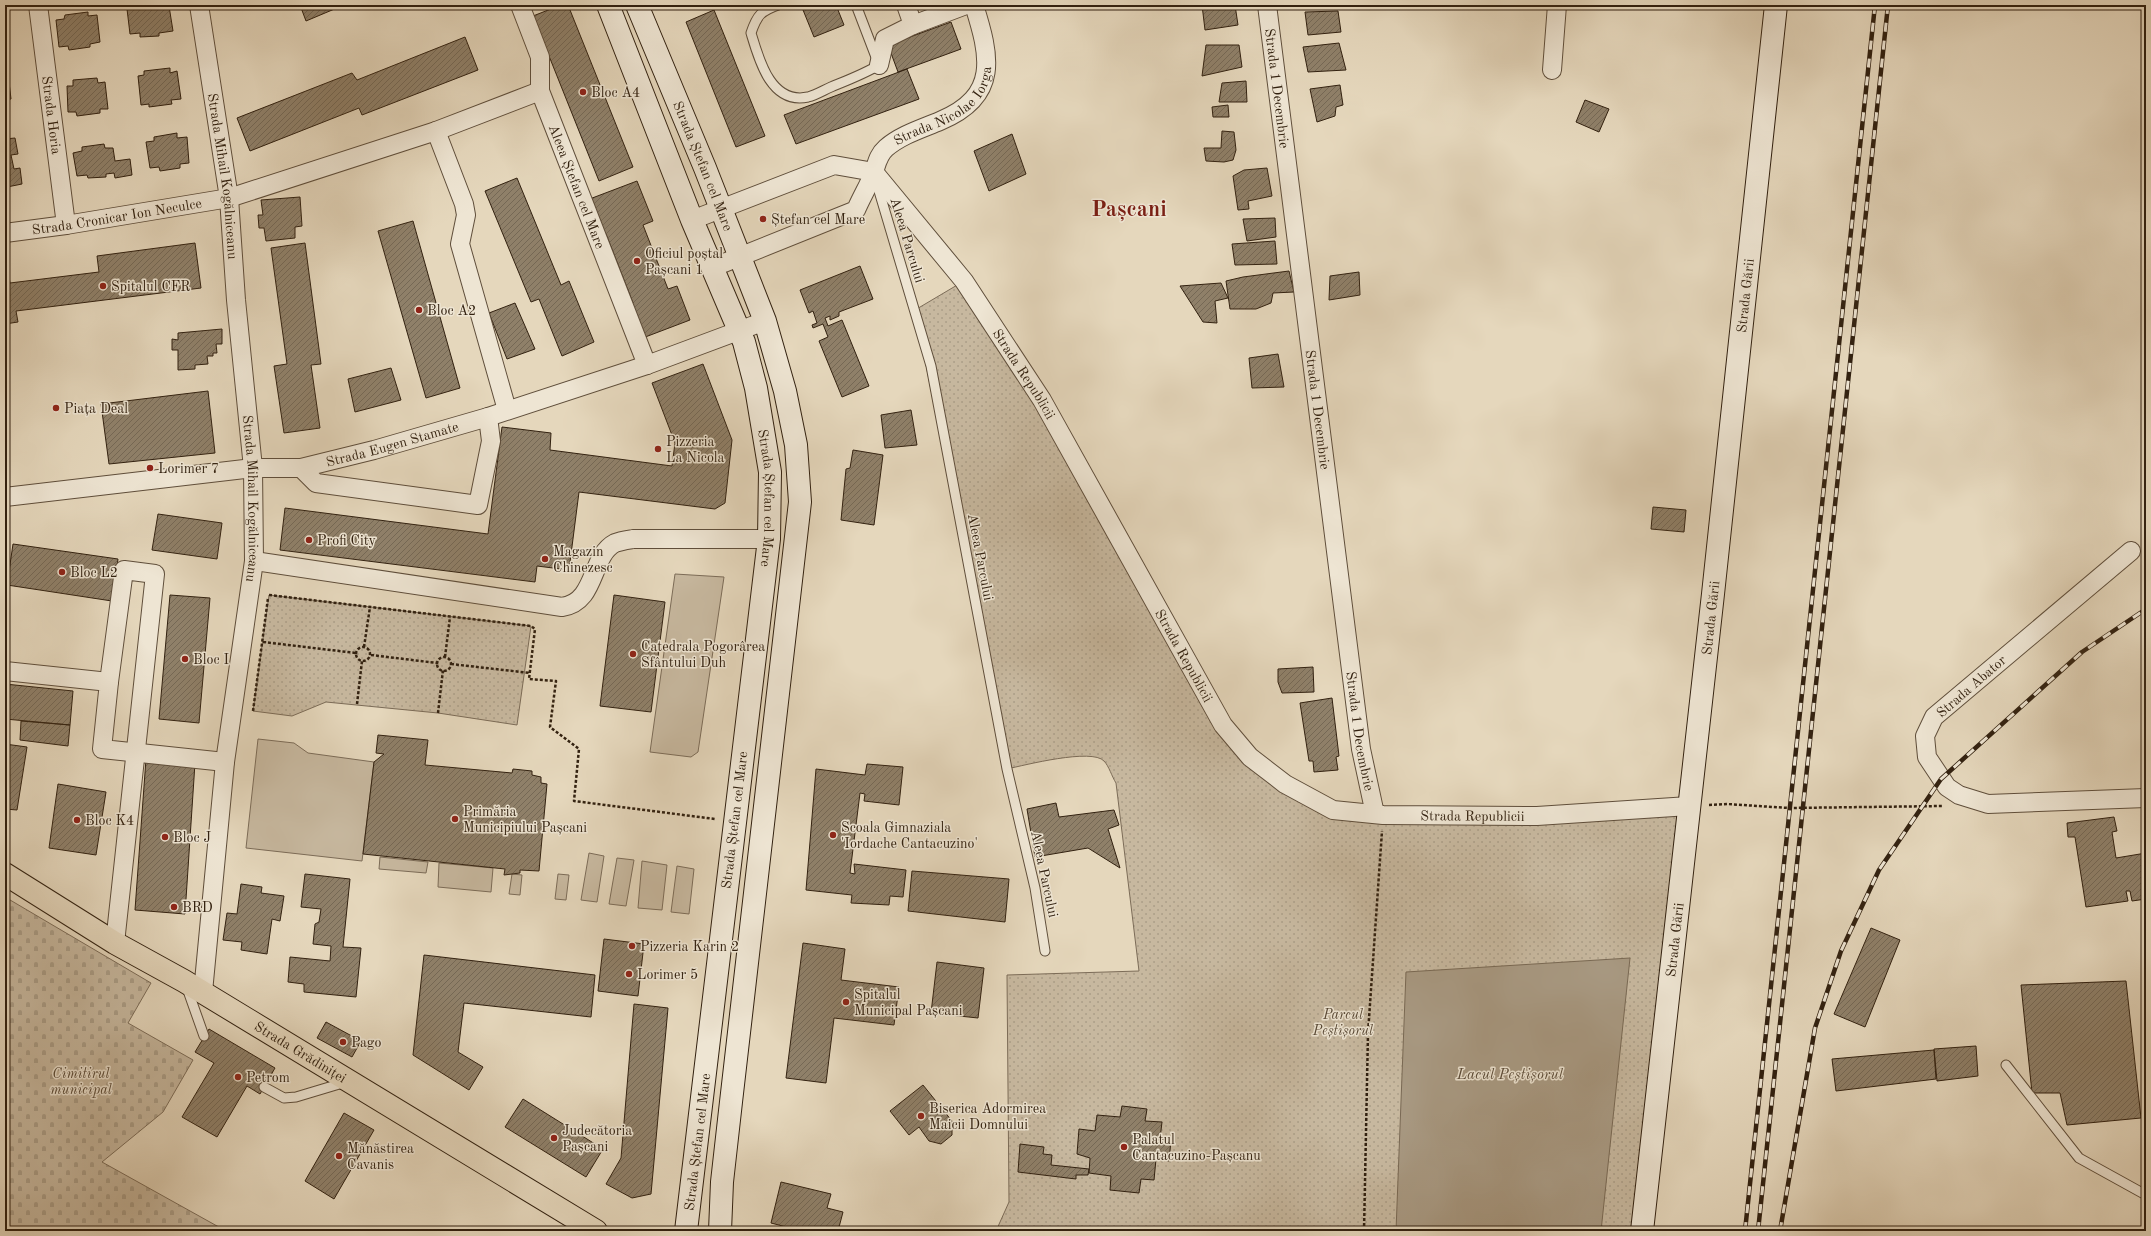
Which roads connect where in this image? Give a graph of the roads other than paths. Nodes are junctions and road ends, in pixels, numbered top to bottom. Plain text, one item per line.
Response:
1 (38, 5) edge
2 (199, 5) edge
3 (520, 5) edge
4 (608, 5) edge
5 (637, 5) edge
6 (778, 5) edge
7 (856, 5) edge
8 (906, 5) edge
9 (966, 5) edge
10 (974, 5) edge
11 (1267, 5) edge
12 (1557, 5) edge
13 (1776, 5) edge
14 (913, 25) junction
15 (879, 65) junction
16 (1552, 70) dead end
17 (540, 91) junction
18 (436, 131) junction
19 (874, 172) junction
20 (229, 198) junction
21 (720, 209) junction
22 (692, 220) junction
23 (66, 225) junction
24 (5, 233) edge
25 (738, 256) junction
26 (714, 267) junction
27 (765, 321) junction
28 (739, 331) junction
29 (647, 365) junction
30 (507, 410) junction
31 (488, 418) junction
32 (252, 468) junction
33 (301, 468) junction
34 (5, 497) edge
35 (768, 539) junction
36 (2131, 550) dead end
37 (254, 560) junction
38 (5, 671) edge
39 (109, 682) junction
40 (749, 702) junction
41 (776, 705) junction
42 (135, 754) junction
43 (225, 762) junction
44 (2146, 798) edge
45 (1689, 806) junction
46 (1379, 815) junction
47 (5, 874) edge
48 (115, 943) junction
49 (1045, 951) dead end
50 (184, 981) junction
51 (203, 992) junction
52 (204, 1036) dead end
53 (2006, 1065) dead end
54 (349, 1081) junction
55 (264, 1087) dead end
56 (2146, 1195) edge
57 (596, 1231) edge
58 (686, 1231) edge
59 (720, 1231) edge
60 (1642, 1231) edge

1 - 23 street, Strada Horia
2 - 20 street, Strada Mihail Kogălniceanu
3 - 17 street, Aleea Ștefan cel Mare
4 - 22 main road, Strada Ștefan cel Mare
5 - 21 main road, Strada Ștefan cel Mare
6 - 15 lane
7 - 15 lane
8 - 14 street
9 - 14 street
10 - 19 street, Strada Nicolae Iorga
11 - 46 street, Strada 1 Decembrie
12 - 16 street
13 - 45 main road, Strada Gării
14 - 15 street
17 - 18 street, Strada Cronicar Ion Neculce
17 - 29 street, Aleea Ștefan cel Mare
18 - 20 street, Strada Cronicar Ion Neculce
18 - 30 street
19 - 21 street
19 - 25 street, Strada Nicolae Iorga
19 - 46 street, Strada Republicii
19 - 49 lane, Aleea Parcului
20 - 23 street, Strada Cronicar Ion Neculce
20 - 32 street, Strada Mihail Kogălniceanu
21 - 22 street
21 - 25 main road, Strada Ștefan cel Mare
22 - 26 main road, Strada Ștefan cel Mare
23 - 24 street, Strada Cronicar Ion Neculce
25 - 26 street, Strada Nicolae Iorga
25 - 27 main road, Strada Ștefan cel Mare
26 - 28 main road, Strada Ștefan cel Mare
27 - 28 street, Strada Eugen Stamate
27 - 41 main road, Strada Ștefan cel Mare
28 - 29 street, Strada Eugen Stamate
28 - 35 main road, Strada Ștefan cel Mare
29 - 30 street, Strada Eugen Stamate
30 - 31 street, Strada Eugen Stamate
31 - 33 street, Strada Eugen Stamate
31 - 33 street
32 - 33 street, Strada Eugen Stamate
32 - 34 street, Strada Eugen Stamate
32 - 37 street, Strada Mihail Kogălniceanu
35 - 37 street
35 - 40 main road, Strada Ștefan cel Mare
36 - 44 street, Strada Abator
37 - 43 street, Strada Mihail Kogălniceanu
38 - 39 street
39 - 42 street
39 - 42 street
40 - 41 main road
40 - 58 main road, Strada Ștefan cel Mare
41 - 59 main road, Strada Ștefan cel Mare
42 - 43 street
42 - 48 street
43 - 51 street, Strada Mihail Kogălniceanu
45 - 46 street, Strada Republicii
45 - 60 main road, Strada Gării
47 - 48 main road, Strada Grădiniței
48 - 50 main road, Strada Grădiniței
50 - 51 main road, Strada Grădiniței
50 - 52 lane
51 - 54 main road, Strada Grădiniței
53 - 56 lane
54 - 55 lane
54 - 57 main road, Strada Grădiniței

